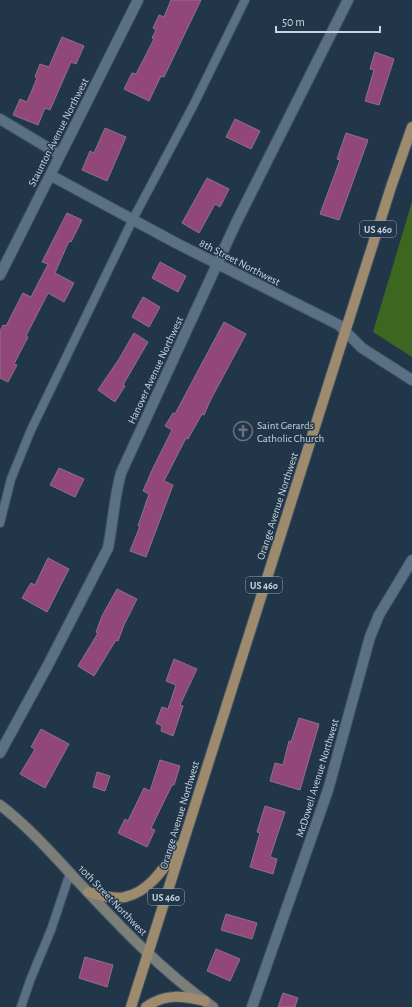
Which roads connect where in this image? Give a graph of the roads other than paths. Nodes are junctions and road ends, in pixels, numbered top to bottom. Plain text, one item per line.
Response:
1 (138, 0) edge
2 (245, 0) edge
3 (348, 0) edge
4 (0, 119) edge
5 (412, 127) edge
6 (60, 155) junction
7 (50, 175) junction
8 (133, 219) junction
9 (217, 264) junction
10 (0, 275) edge
11 (346, 331) junction
12 (412, 380) edge
13 (0, 523) edge
14 (412, 560) edge
15 (0, 753) edge
16 (0, 805) edge
17 (184, 840) junction
18 (70, 873) junction
19 (88, 892) junction
20 (148, 954) junction
21 (209, 1004) edge
22 (21, 1007) edge
23 (131, 1007) edge
24 (146, 1007) edge
25 (252, 1007) edge

1 - 6 street, Staunton Avenue Northwest
2 - 8 lane
3 - 9 street, Hanover Avenue Northwest
4 - 6 street
5 - 11 main road, Orange Avenue Northwest / US 460
6 - 7 street, Staunton Avenue Northwest
7 - 8 street, 8th Street Northwest
7 - 10 street, Staunton Avenue Northwest
8 - 9 street, 8th Street Northwest
8 - 13 lane
9 - 11 street, 8th Street Northwest
9 - 15 street, Hanover Avenue Northwest
11 - 12 street, 8th Street Northwest
11 - 17 main road, Orange Avenue Northwest / US 460
14 - 25 street, McDowell Avenue Northwest
16 - 18 main road, 10th Street Northwest
17 - 19 main road
17 - 20 main road, Orange Avenue Northwest / US 460
18 - 19 main road, 10th Street Northwest
18 - 22 lane
19 - 20 main road, 10th Street Northwest
20 - 21 main road, 10th Street Northwest
20 - 23 main road, Orange Avenue Northwest / US 460
21 - 24 main road

